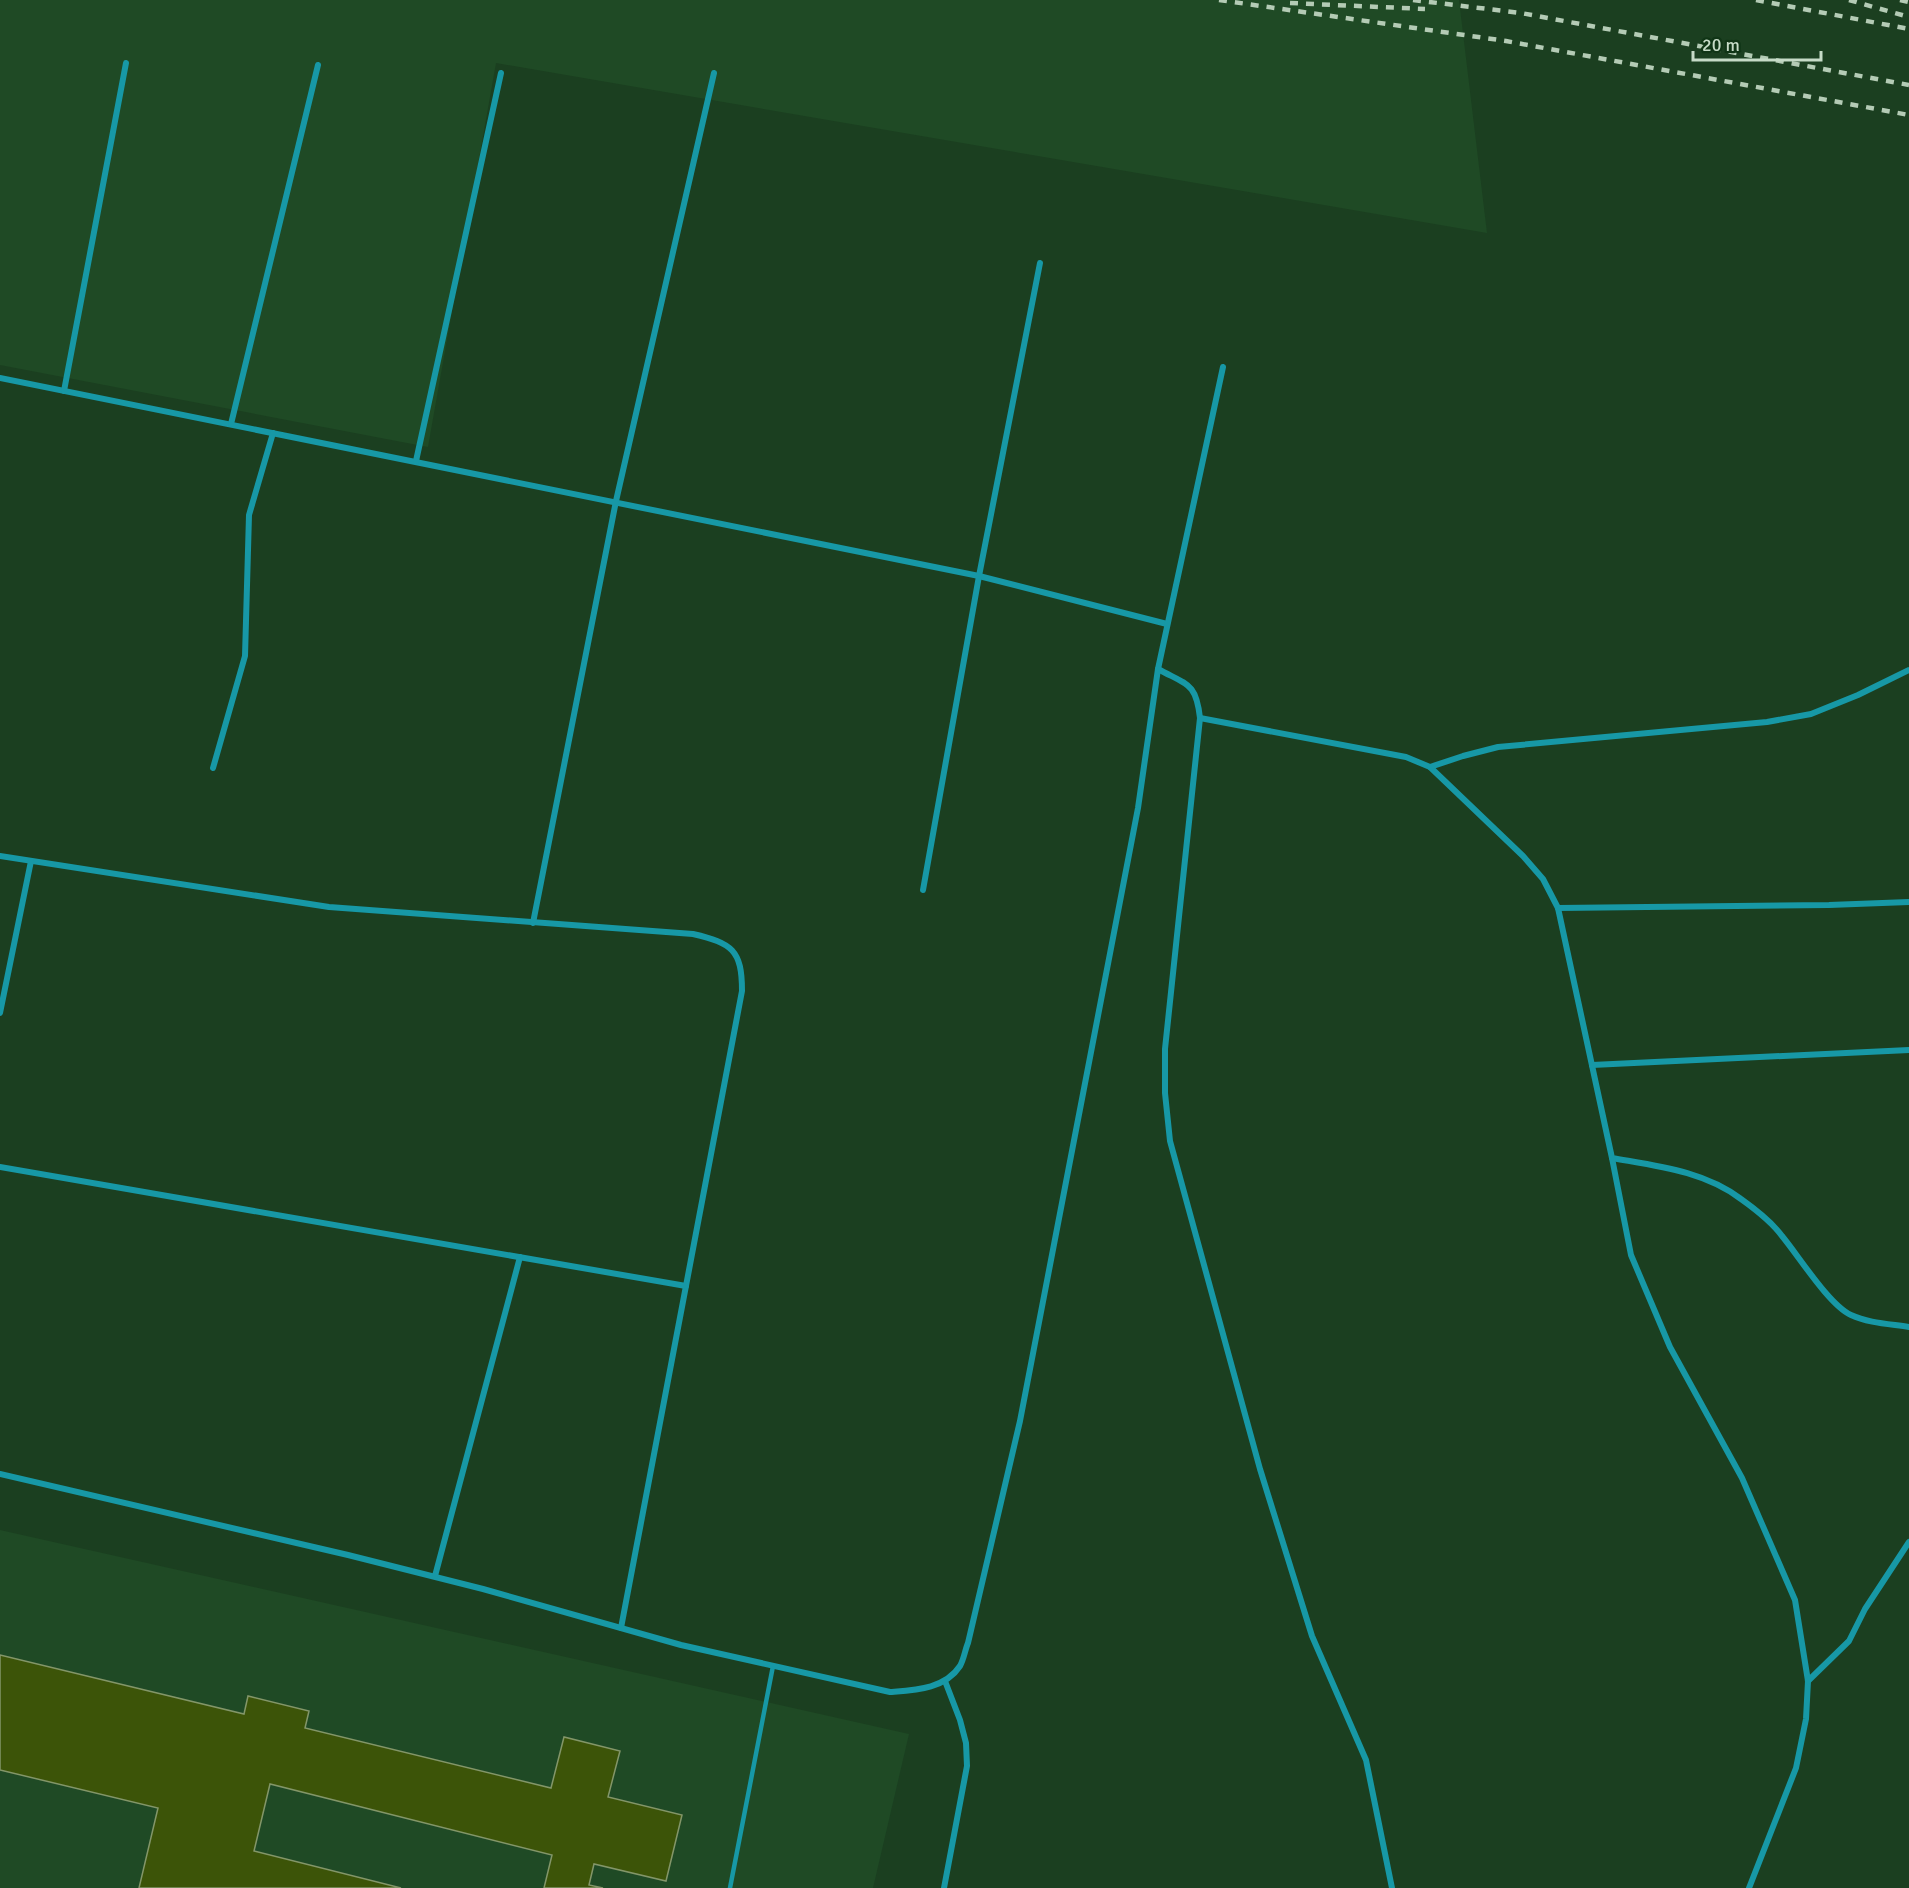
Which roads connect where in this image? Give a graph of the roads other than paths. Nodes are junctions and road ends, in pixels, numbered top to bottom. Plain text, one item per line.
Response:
1 (126, 63) dead end
2 (318, 65) dead end
3 (501, 73) dead end
4 (714, 73) dead end
5 (1040, 263) dead end
6 (1223, 367) dead end
7 (0, 378) edge
8 (64, 391) junction
9 (231, 424) junction
10 (273, 433) junction
11 (416, 461) junction
12 (616, 501) junction
13 (980, 576) junction
14 (1167, 624) junction
15 (1158, 669) junction
16 (1909, 670) edge
17 (1200, 718) junction
18 (1430, 767) junction
19 (213, 768) dead end
20 (0, 856) edge
21 (31, 861) junction
22 (923, 890) dead end
23 (1909, 902) edge
24 (1558, 908) junction
25 (533, 923) junction
26 (0, 1013) edge
27 (1909, 1050) edge
28 (1592, 1065) junction
29 (1612, 1158) junction
30 (0, 1167) edge
31 (520, 1257) junction
32 (686, 1286) junction
33 (1909, 1327) edge
34 (0, 1474) edge
35 (1909, 1542) edge
36 (435, 1576) junction
37 (621, 1628) junction
38 (773, 1666) junction
39 (945, 1681) junction
40 (1809, 1681) junction
41 (730, 1888) edge
42 (944, 1888) edge
43 (1392, 1888) edge
44 (1749, 1888) edge

1 - 8 street
2 - 9 street
3 - 11 street
4 - 12 street
5 - 13 street
6 - 14 street
7 - 8 street
8 - 9 street
9 - 10 street
10 - 11 street
10 - 19 street
11 - 12 street
12 - 13 street
12 - 25 street
13 - 14 street
13 - 22 street
14 - 15 street
15 - 17 street
15 - 39 street
16 - 18 street
17 - 18 street
17 - 43 street
18 - 24 street
20 - 21 street
21 - 25 street
21 - 26 street
23 - 24 street
24 - 28 street
25 - 32 street
27 - 28 street
28 - 29 street
29 - 33 street
29 - 40 street
30 - 31 street
31 - 32 street
31 - 36 street
32 - 37 street
34 - 36 street
35 - 40 street
36 - 37 street
37 - 38 street
38 - 39 street
38 - 41 lane
39 - 42 street
40 - 44 street

